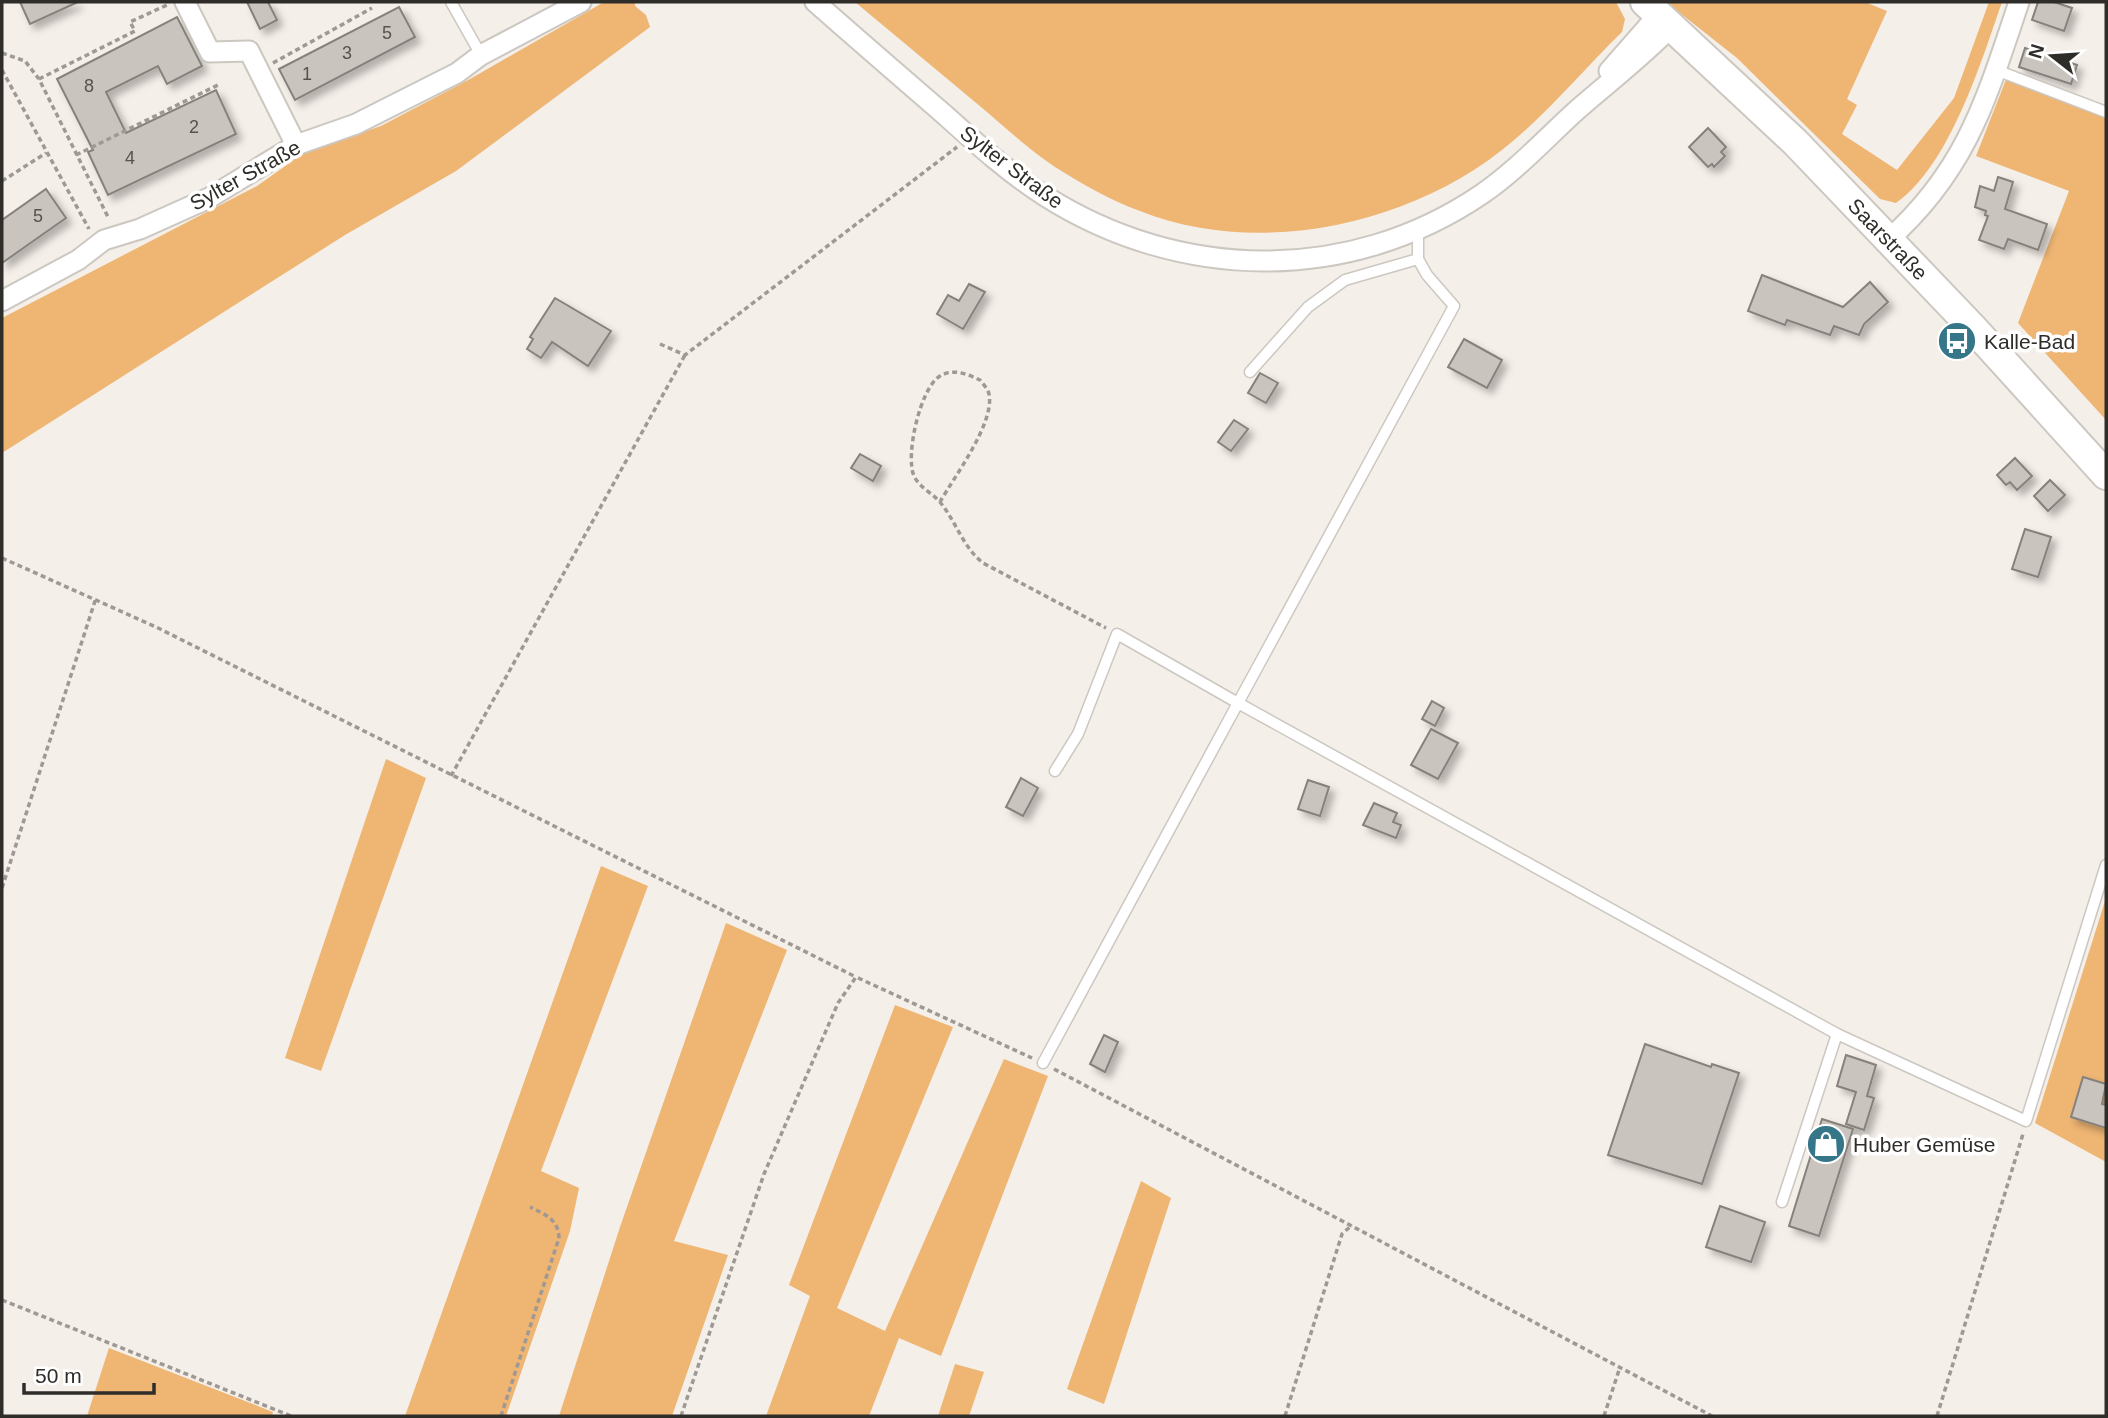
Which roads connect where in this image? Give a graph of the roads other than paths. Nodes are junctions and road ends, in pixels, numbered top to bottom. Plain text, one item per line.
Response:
1 (185, 2) edge
2 (451, 2) edge
3 (581, 2) edge
4 (815, 2) edge
5 (2019, 2) edge
6 (1653, 11) edge
7 (481, 55) junction
8 (1996, 70) junction
9 (2106, 112) edge
10 (296, 145) junction
11 (1418, 229) junction
12 (1888, 240) junction
13 (1418, 259) junction
14 (2, 301) edge
15 (1250, 372) dead end
16 (2106, 475) edge
17 (1238, 703) junction
18 (1055, 771) dead end
19 (2106, 865) edge
20 (1837, 1034) junction
21 (1043, 1063) road end
22 (1782, 1202) dead end

1 - 10 street
2 - 7 lane
3 - 7 street, Sylter Straße
4 - 11 street, Sylter Straße
5 - 8 street
6 - 11 street, Sylter Straße
6 - 12 main road, Saarstraße
7 - 10 street, Sylter Straße
8 - 9 lane
8 - 12 street
10 - 14 street, Sylter Straße
11 - 13 lane
12 - 16 main road, Saarstraße
13 - 15 lane
13 - 17 lane
17 - 18 lane
17 - 20 lane
17 - 21 lane
19 - 20 lane
20 - 22 lane

